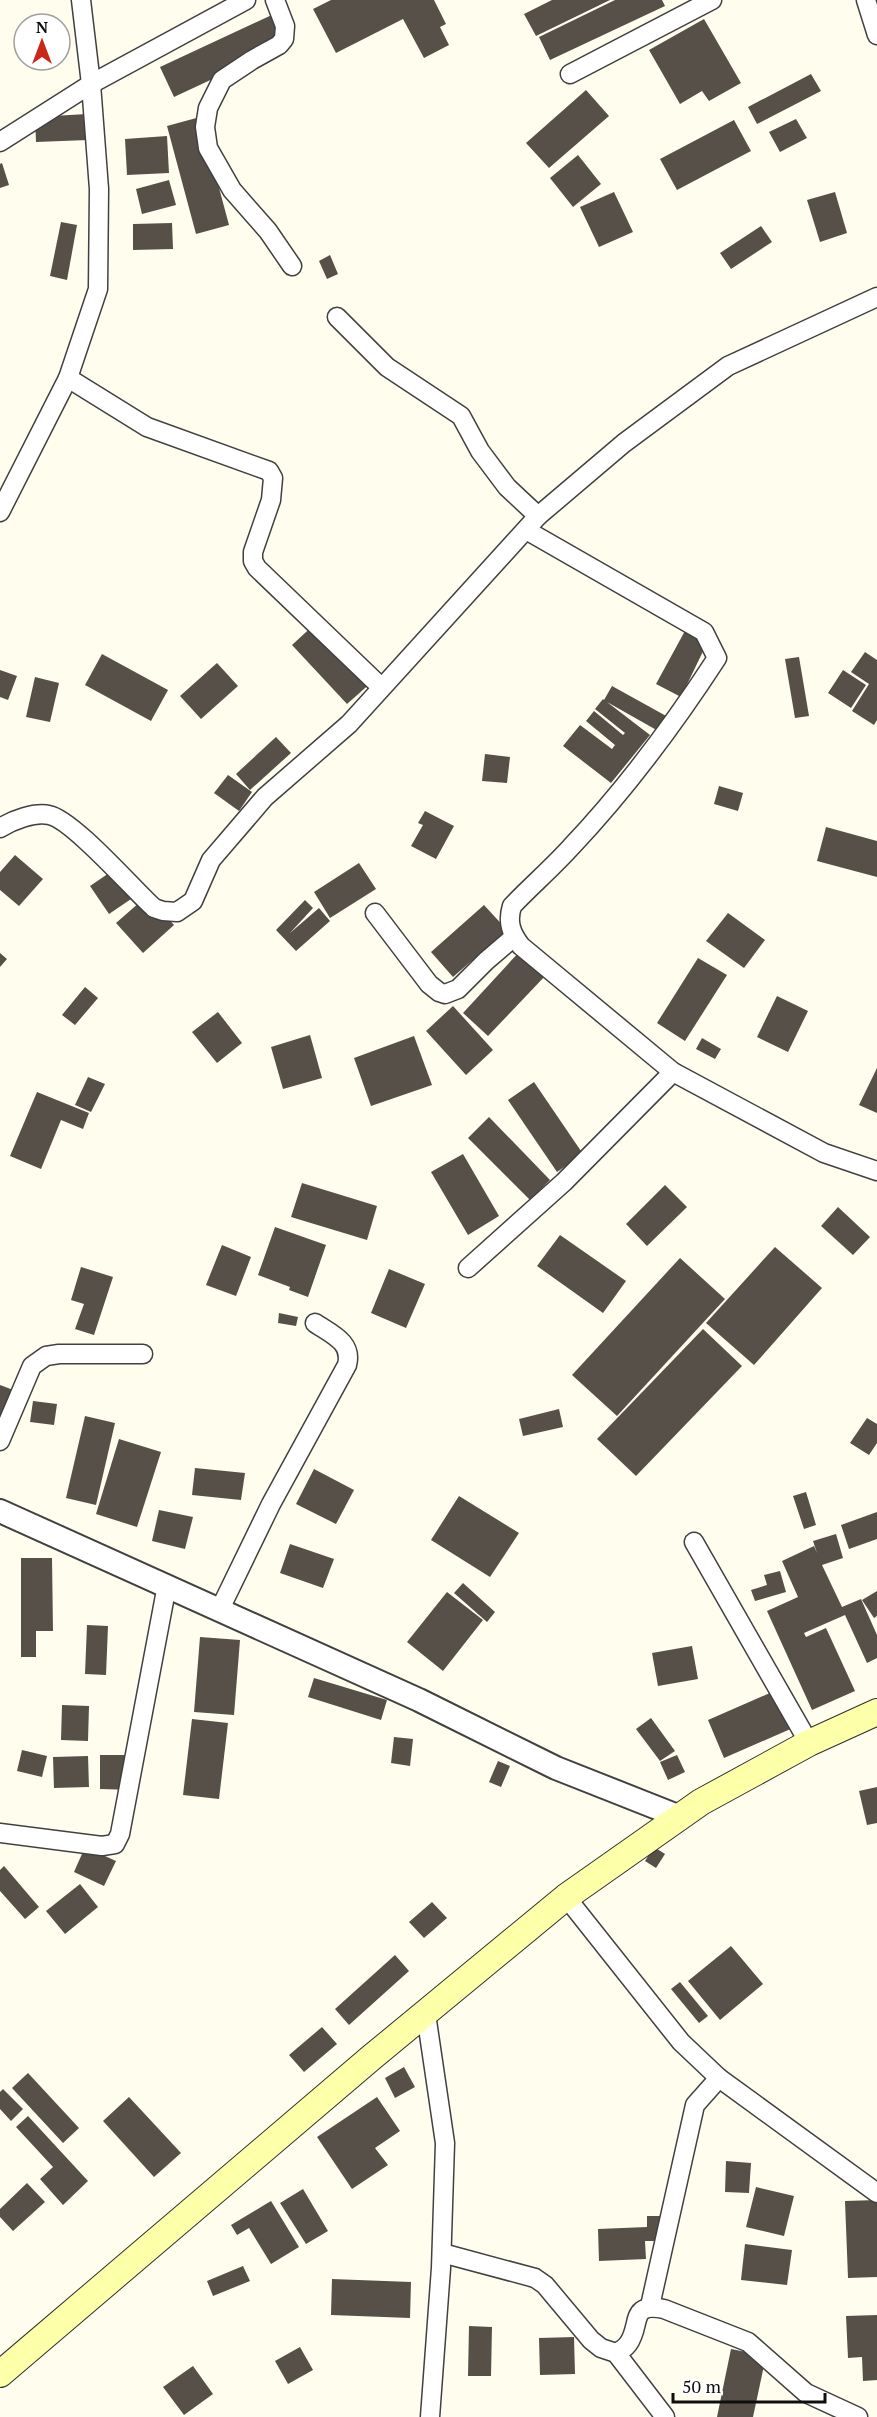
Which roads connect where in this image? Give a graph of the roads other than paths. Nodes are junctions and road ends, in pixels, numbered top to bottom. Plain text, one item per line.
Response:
1 (81, 0) edge
2 (246, 0) edge
3 (275, 0) edge
4 (712, 0) edge
5 (866, 0) edge
6 (877, 35) edge
7 (570, 74) dead end
8 (92, 84) junction
9 (0, 142) edge
10 (292, 266) dead end
11 (877, 297) edge
12 (337, 317) dead end
13 (68, 378) junction
14 (0, 512) edge
15 (532, 523) junction
16 (381, 687) junction
17 (0, 828) edge
18 (375, 914) dead end
19 (514, 937) junction
20 (673, 1072) junction
21 (877, 1171) edge
22 (468, 1268) dead end
23 (315, 1323) dead end
24 (143, 1354) dead end
25 (0, 1441) edge
26 (0, 1511) edge
27 (694, 1542) dead end
28 (167, 1585) junction
29 (220, 1609) junction
30 (877, 1712) edge
31 (809, 1743) junction
32 (680, 1817) junction
33 (0, 1833) edge
34 (566, 1897) junction
35 (426, 2014) junction
36 (719, 2078) junction
37 (877, 2193) edge
38 (442, 2253) junction
39 (650, 2306) junction
40 (616, 2353) junction
41 (0, 2374) edge
42 (430, 2417) edge
43 (664, 2417) edge
44 (858, 2417) edge

1 - 8 street
2 - 8 street
3 - 10 street
4 - 7 street
5 - 6 street
8 - 9 street
8 - 13 street
11 - 15 street
12 - 15 street
13 - 14 street
13 - 16 street
15 - 16 street
15 - 19 street
16 - 17 street
18 - 19 street
19 - 20 street
20 - 21 street
20 - 22 street
23 - 29 street
24 - 25 street
26 - 28 street
27 - 31 street
28 - 29 street
28 - 33 street
29 - 32 street
30 - 31 main road
31 - 32 main road
32 - 34 main road
34 - 35 main road
34 - 36 street
35 - 38 street
35 - 41 main road
36 - 37 street
36 - 39 street
38 - 40 street
38 - 42 street
39 - 40 street
39 - 44 street
40 - 43 street

